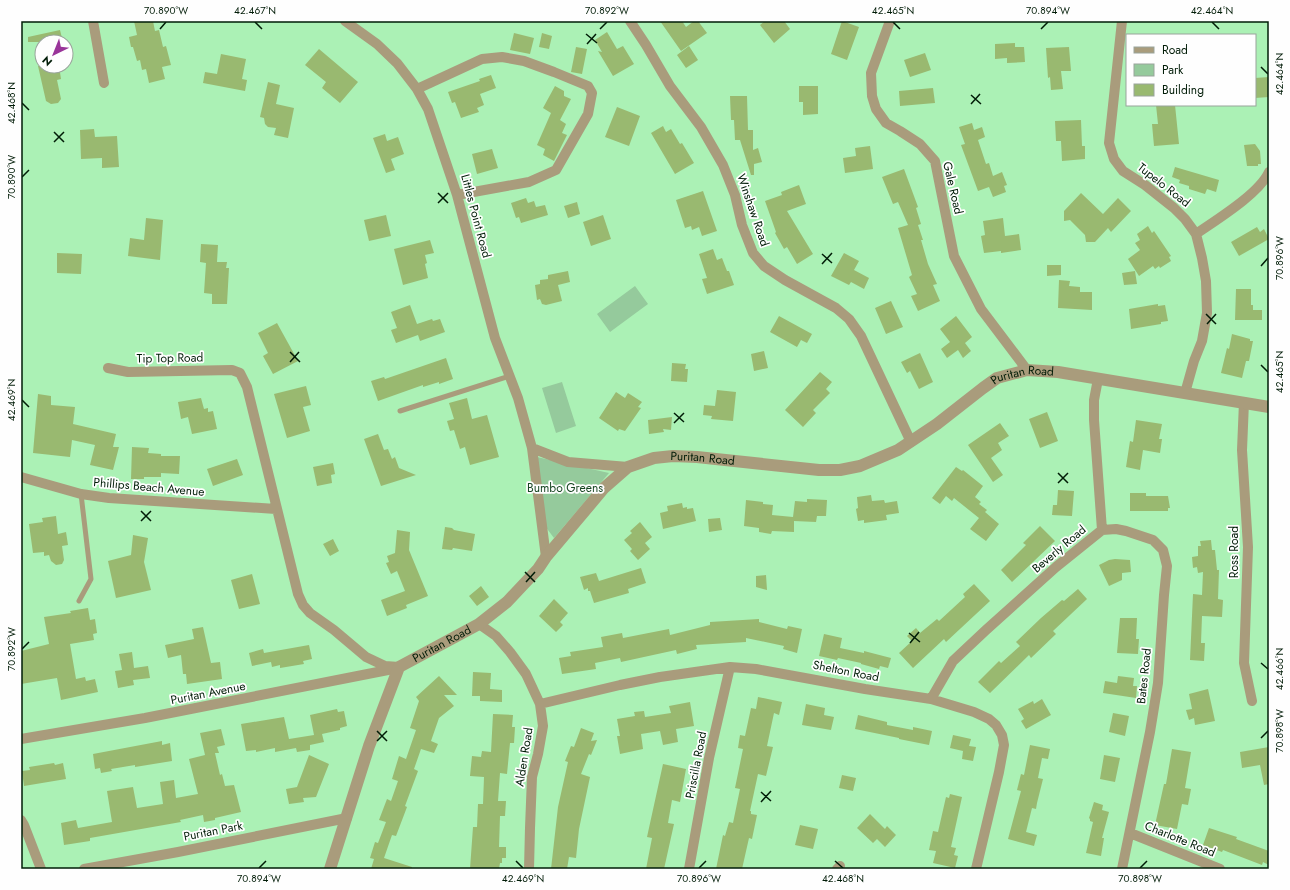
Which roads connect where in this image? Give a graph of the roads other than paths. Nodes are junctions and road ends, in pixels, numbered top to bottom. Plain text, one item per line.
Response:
1 (93, 21) edge
2 (345, 21) edge
3 (630, 21) edge
4 (890, 21) edge
5 (1122, 21) edge
6 (104, 83) dead end
7 (417, 89) junction
8 (1269, 172) edge
9 (457, 195) junction
10 (1196, 234) junction
11 (108, 368) dead end
12 (1027, 370) junction
13 (510, 376) junction
14 (1098, 379) junction
15 (1184, 392) junction
16 (1244, 402) junction
17 (1269, 407) edge
18 (400, 411) dead end
19 (910, 442) junction
20 (532, 448) junction
21 (628, 467) junction
22 (21, 477) edge
23 (81, 494) junction
24 (276, 509) junction
25 (1102, 530) junction
26 (546, 557) junction
27 (79, 601) dead end
28 (479, 624) junction
29 (399, 667) junction
30 (730, 667) junction
31 (931, 699) junction
32 (1252, 701) dead end
33 (540, 704) junction
34 (21, 739) edge
35 (347, 818) junction
36 (21, 820) edge
37 (1130, 833) junction
38 (42, 869) edge
39 (84, 869) edge
40 (330, 869) edge
41 (529, 869) edge
42 (689, 869) edge
43 (976, 869) edge
44 (1122, 869) edge
45 (1220, 869) edge

1 - 6 street
2 - 7 street, Littles Point Road
3 - 19 street, Winshaw Road
4 - 12 street, Gale Road
5 - 10 street, Tupelo Road
7 - 9 street, Littles Point Road
7 - 9 street
8 - 10 street
9 - 13 street, Littles Point Road
10 - 15 street, Tupelo Road
11 - 24 street, Tip Top Road
12 - 14 street, Puritan Road
12 - 19 street, Puritan Road
13 - 18 lane
13 - 20 street, Littles Point Road
14 - 15 street, Puritan Road
14 - 25 street, Beverly Road
15 - 16 street, Puritan Road
16 - 17 street, Puritan Road
16 - 32 street, Ross Road
19 - 21 street, Puritan Road
20 - 21 street
20 - 26 street, Littles Point Road
21 - 26 street, Puritan Road
22 - 23 street, Phillips Beach Avenue
23 - 24 street, Phillips Beach Avenue
23 - 27 lane
24 - 29 street
25 - 31 street, Beverly Road
25 - 37 street, Bates Road
26 - 28 street, Puritan Road
28 - 29 street, Puritan Road
28 - 33 street, Alden Road
29 - 34 street, Puritan Avenue
29 - 35 street, Puritan Road
30 - 31 street, Shelton Road
30 - 33 street, Shelton Road
30 - 42 street, Priscilla Road
31 - 43 street, Shelton Road
33 - 41 street, Alden Road
35 - 39 street, Puritan Park
35 - 40 street, Puritan Road
36 - 38 street
37 - 44 street, Bates Road
37 - 45 street, Charlotte Road

